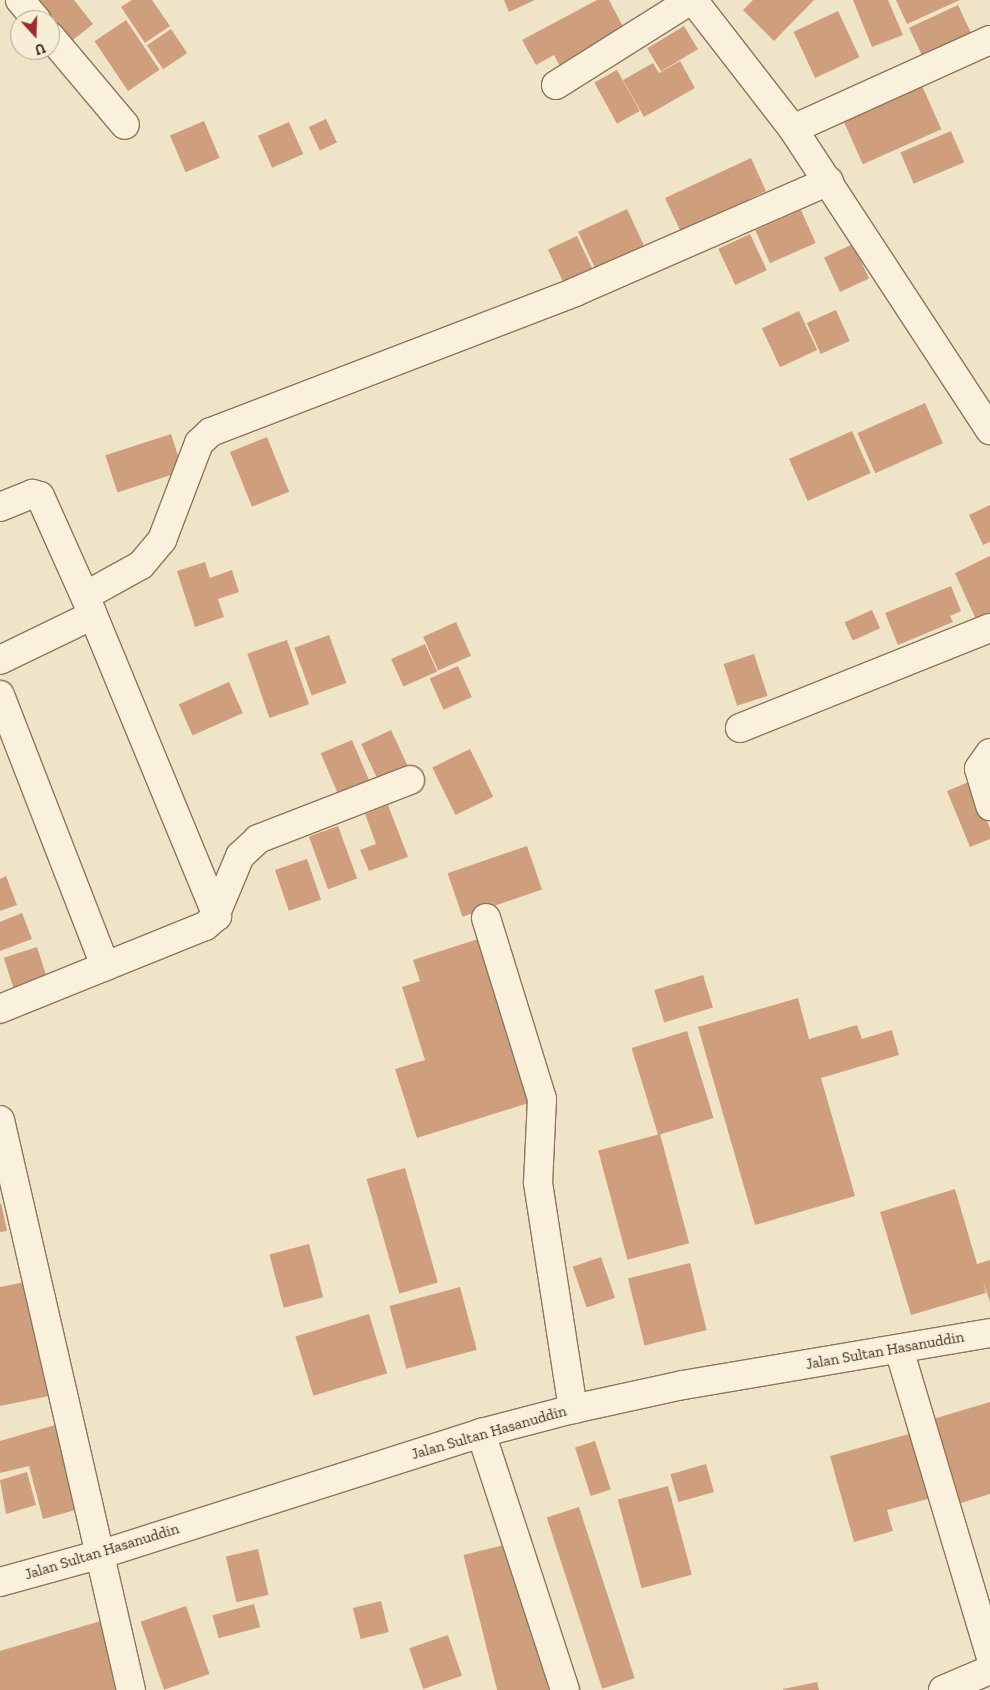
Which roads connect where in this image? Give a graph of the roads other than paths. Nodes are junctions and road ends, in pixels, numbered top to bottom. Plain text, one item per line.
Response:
1 (20, 0) edge
2 (692, 0) edge
3 (28, 10) edge
4 (990, 40) edge
5 (60, 48) edge
6 (556, 85) dead end
7 (125, 125) dead end
8 (793, 129) junction
9 (829, 181) junction
10 (990, 430) edge
11 (0, 507) edge
12 (89, 606) junction
13 (990, 628) edge
14 (0, 660) edge
15 (0, 695) edge
16 (740, 728) dead end
17 (990, 753) edge
18 (410, 780) dead end
19 (990, 806) edge
20 (217, 911) junction
21 (486, 918) dead end
22 (105, 966) junction
23 (0, 1009) edge
24 (0, 1120) edge
25 (990, 1333) edge
26 (900, 1349) junction
27 (573, 1409) junction
28 (481, 1433) junction
29 (102, 1554) junction
30 (0, 1582) edge
31 (990, 1655) edge
32 (990, 1670) edge
33 (131, 1690) edge
34 (565, 1690) edge
35 (943, 1690) edge

1 - 3 street
2 - 6 street
2 - 8 street
4 - 8 street
5 - 7 street
8 - 9 street
9 - 10 street
9 - 12 street
11 - 12 street
12 - 14 street
12 - 20 street
13 - 16 street
15 - 22 street
17 - 19 street
18 - 20 street
20 - 22 street
21 - 27 street
22 - 23 street
24 - 29 street
25 - 26 street, Jalan Sultan Hasanuddin
26 - 27 street, Jalan Sultan Hasanuddin
26 - 31 street
27 - 28 street, Jalan Sultan Hasanuddin
28 - 29 street, Jalan Sultan Hasanuddin
28 - 34 street
29 - 30 street, Jalan Sultan Hasanuddin
29 - 33 street
32 - 35 street

